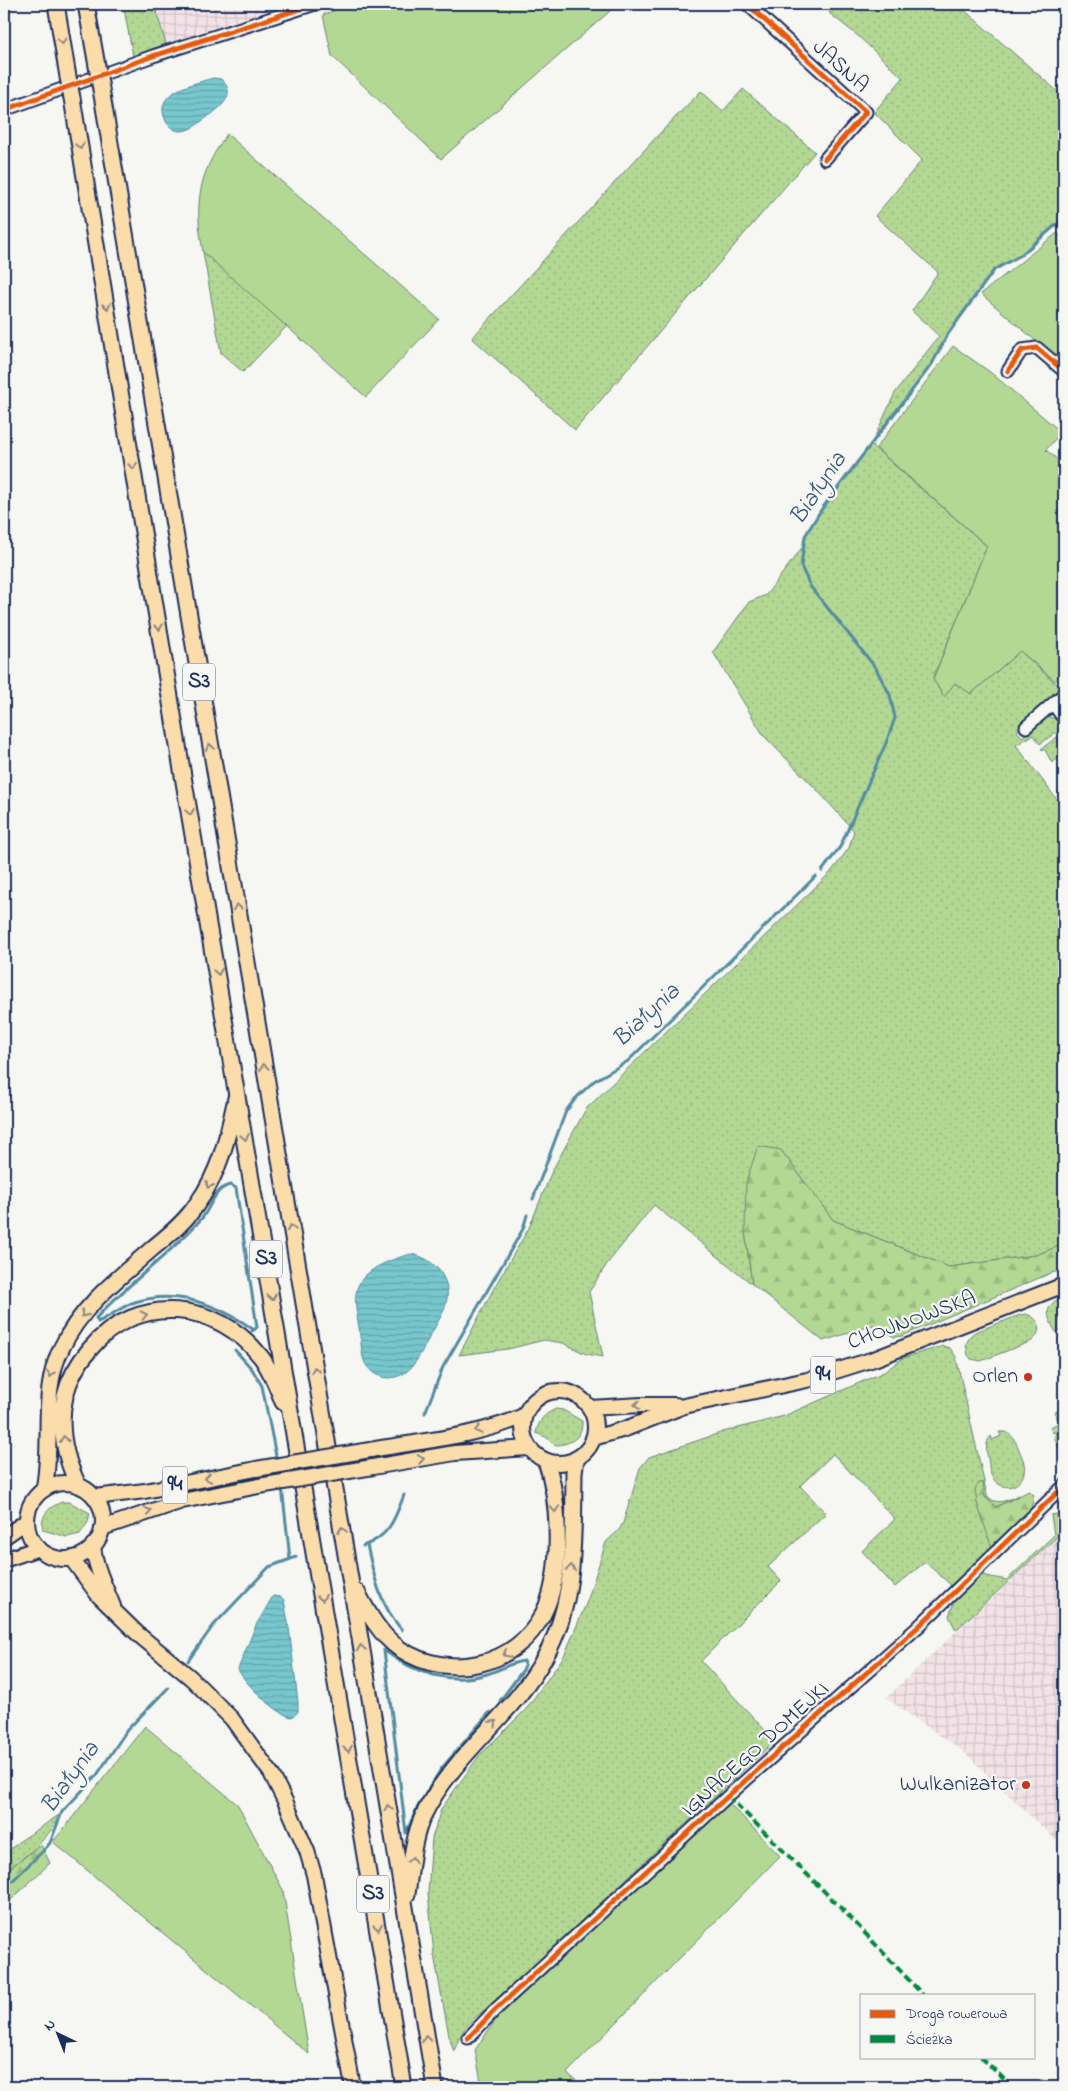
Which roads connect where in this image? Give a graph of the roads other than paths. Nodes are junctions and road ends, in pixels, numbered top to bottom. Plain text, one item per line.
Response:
1 (56, 4) edge
2 (86, 4) edge
3 (315, 4) edge
4 (747, 4) edge
5 (4, 110) edge
6 (825, 159) dead end
7 (1008, 371) dead end
8 (1064, 371) edge
9 (1064, 694) edge
10 (1053, 704) junction
11 (1064, 719) edge
12 (1026, 727) dead end
13 (237, 1089) junction
14 (1064, 1285) edge
15 (684, 1406) junction
16 (590, 1408) junction
17 (525, 1415) junction
18 (294, 1429) junction
19 (593, 1438) junction
20 (529, 1448) junction
21 (576, 1459) junction
22 (546, 1461) junction
23 (78, 1485) junction
24 (1064, 1486) edge
25 (44, 1489) junction
26 (94, 1497) junction
27 (27, 1521) junction
28 (102, 1528) junction
29 (4, 1537) edge
30 (93, 1545) junction
31 (38, 1548) junction
32 (71, 1558) junction
33 (4, 1560) edge
34 (350, 1578) junction
35 (114, 1610) junction
36 (405, 1908) junction
37 (468, 2038) dead end
38 (353, 2087) edge
39 (404, 2087) edge
40 (435, 2087) edge

1 -> 13 highway, S3, bridge
34 -> 2 highway, S3, bridge
3 - 5 street
4 - 6 street, JASNA
7 - 8 street
9 - 10 street
10 - 11 street
10 - 12 street
13 -> 18 highway, S3
13 -> 25 highway
14 - 15 main road, CHOJNOWSKA / 94
15 -> 16 main road, CHOJNOWSKA / 94
15 - 19 main road, CHOJNOWSKA / 94
16 - 17 main road
16 - 19 main road
17 - 20 main road
17 -> 26 main road, 94, bridge
23 -> 18 highway
18 -> 39 highway, S3
19 - 21 main road
20 - 22 main road
28 -> 20 main road, 94, bridge
21 - 22 main road
36 -> 21 highway
22 -> 34 highway
23 - 25 main road
23 - 26 main road
24 - 37 street, IGNACEGO DOMEJKI
25 - 27 main road
26 - 28 main road
27 - 29 main road
27 - 31 main road
28 - 30 main road
30 - 32 main road
30 - 35 main road
31 - 32 main road
31 - 33 main road
32 - 35 main road
36 -> 34 highway, S3
35 - 38 main road
40 -> 36 highway, S3

